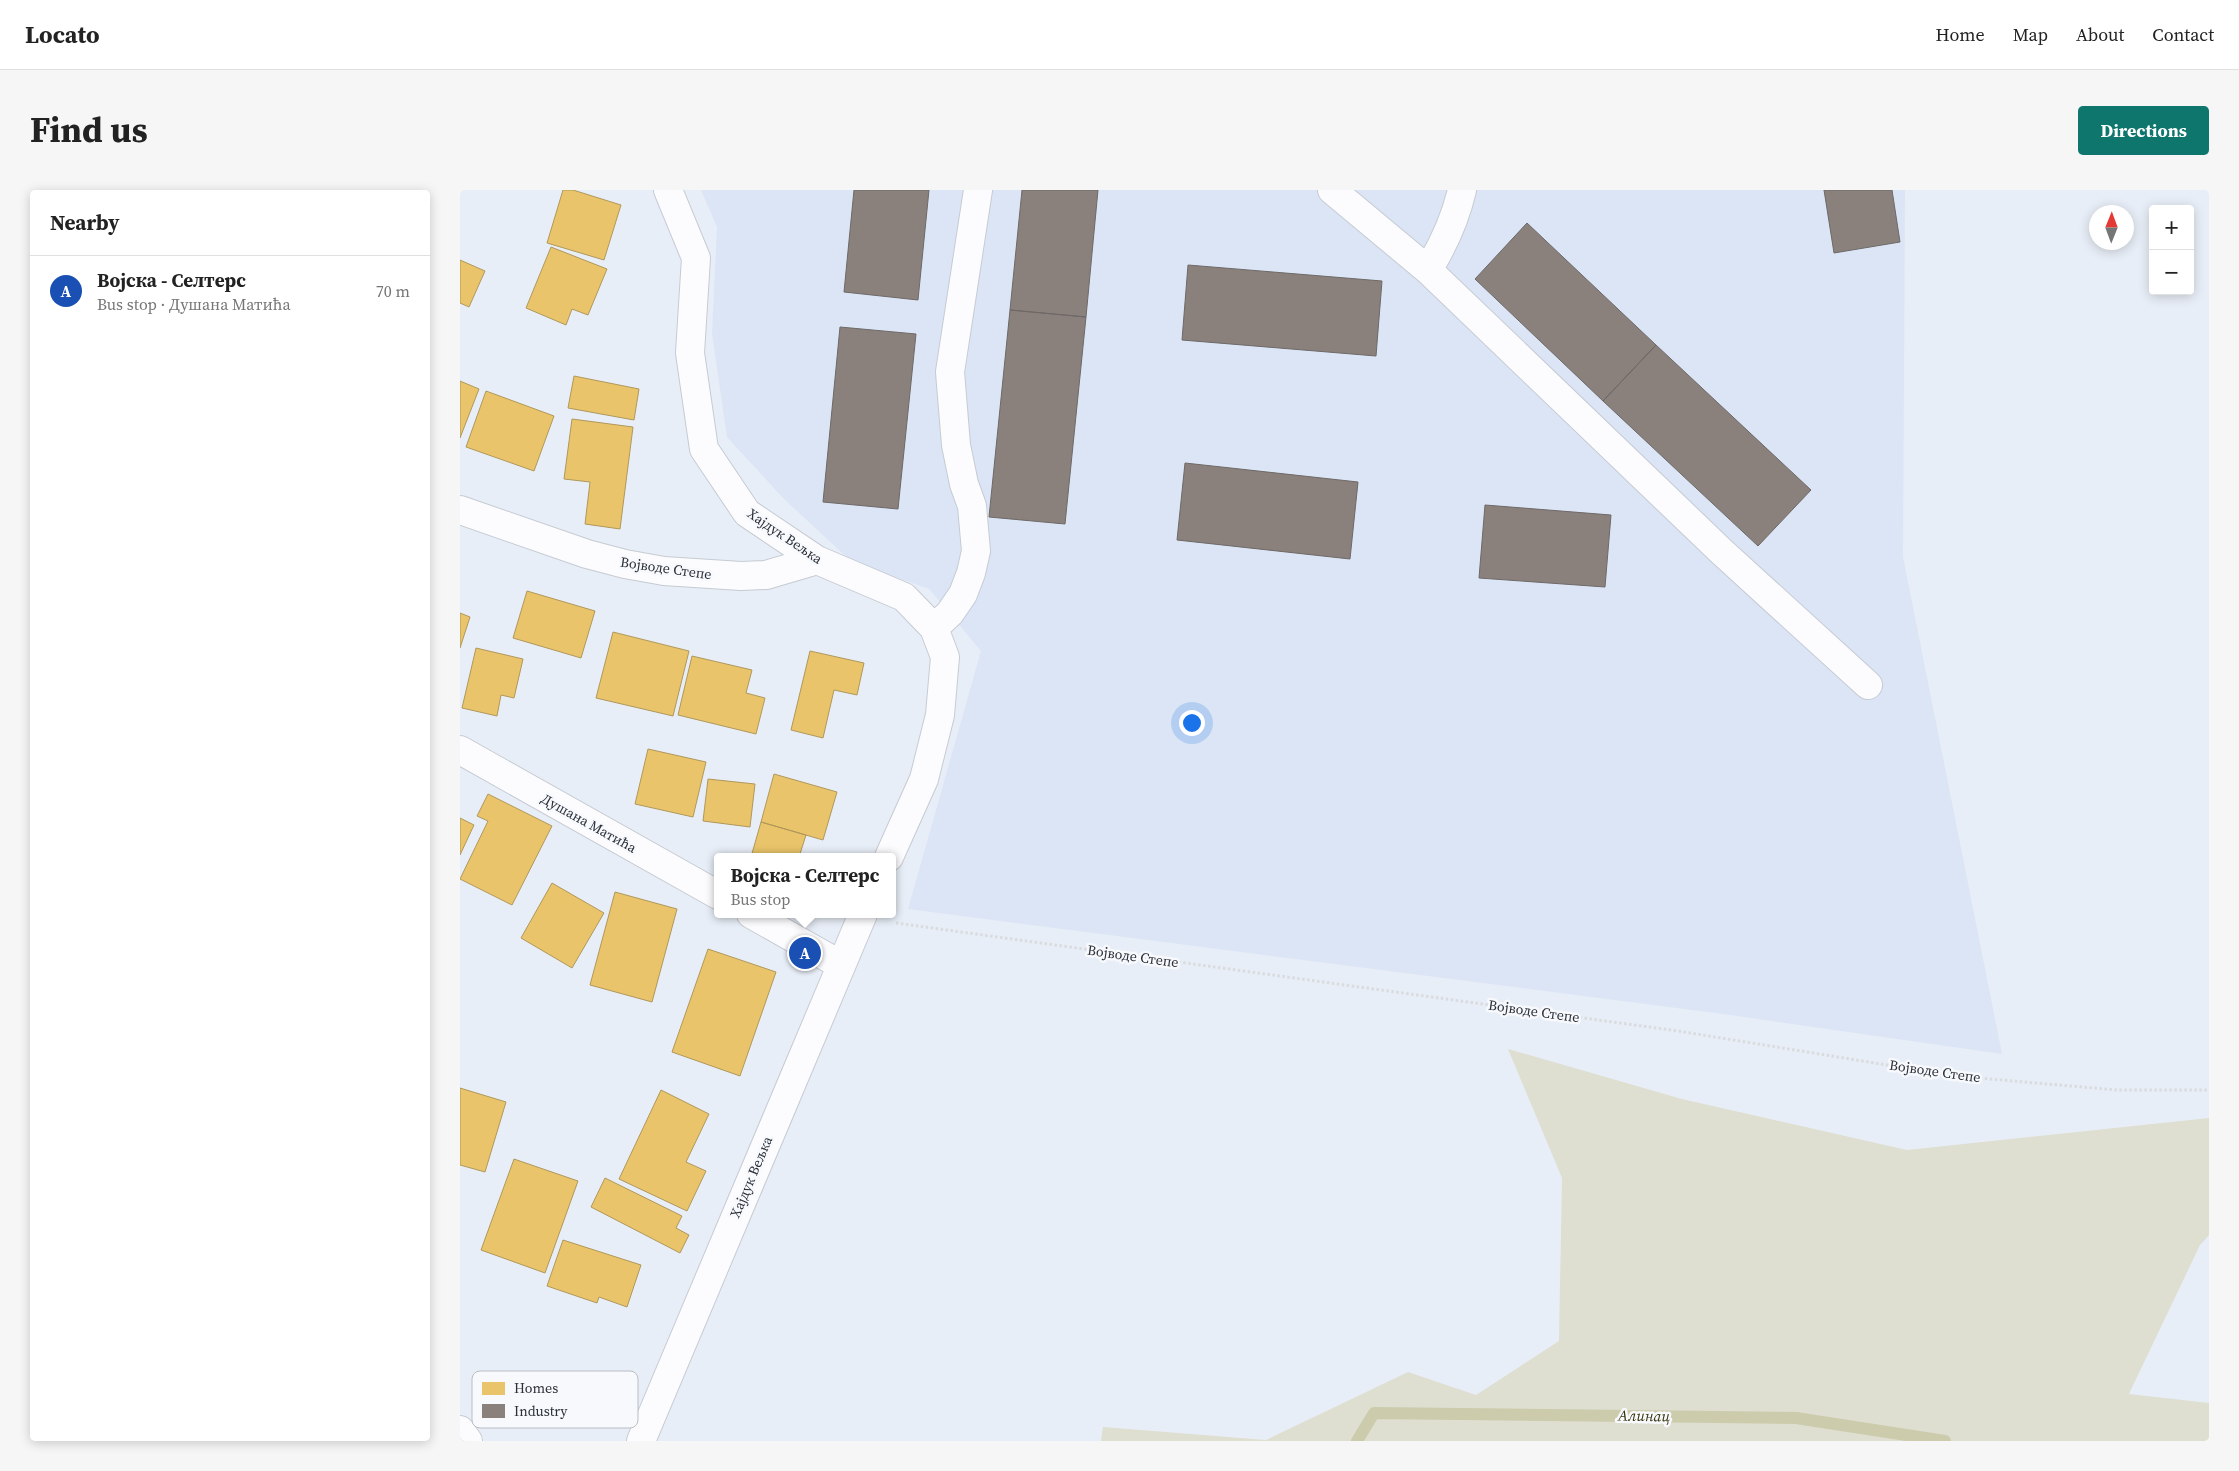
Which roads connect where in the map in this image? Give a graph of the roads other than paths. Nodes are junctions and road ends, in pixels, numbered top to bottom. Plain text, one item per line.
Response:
1 (668, 190) edge
2 (978, 190) edge
3 (1332, 190) edge
4 (1462, 190) edge
5 (1428, 270) junction
6 (460, 510) edge
7 (817, 560) junction
8 (934, 628) junction
9 (1868, 685) dead end
10 (460, 750) edge
11 (891, 853) edge
12 (714, 893) edge
13 (758, 918) edge
14 (861, 918) edge
15 (841, 965) junction
16 (460, 1430) edge
17 (468, 1441) edge
18 (641, 1441) edge

1 - 7 street, Хајдук Вељка
2 - 8 street
3 - 5 street
4 - 5 street
5 - 9 street
6 - 7 street, Војводе Степе
7 - 8 street, Хајдук Вељка
8 - 11 street, Хајдук Вељка
10 - 12 street, Душана Матића
13 - 15 street
14 - 15 street, Хајдук Вељка
15 - 18 street, Хајдук Вељка
16 - 17 street

